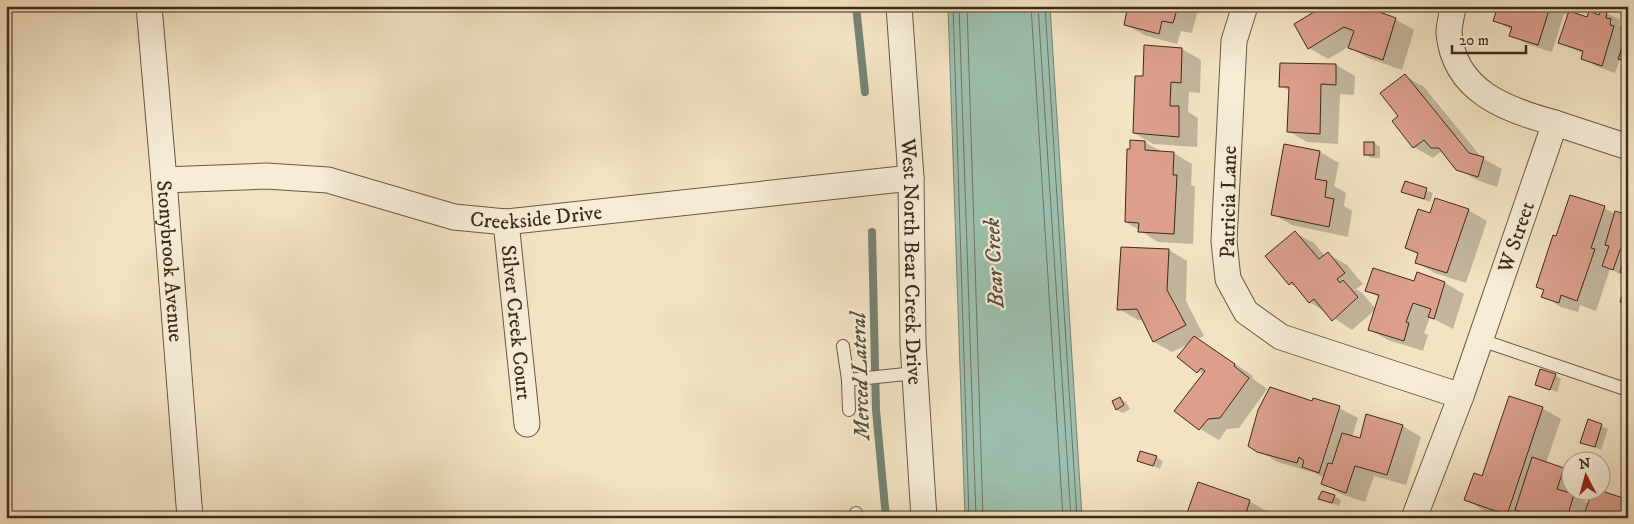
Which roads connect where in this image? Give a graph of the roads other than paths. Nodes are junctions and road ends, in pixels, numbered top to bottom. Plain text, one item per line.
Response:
1 (149, 6) edge
2 (899, 6) edge
3 (1245, 6) edge
4 (1453, 6) edge
5 (1555, 123) junction
6 (1628, 147) edge
7 (911, 178) junction
8 (164, 180) junction
9 (506, 222) junction
10 (1481, 340) junction
11 (843, 346) dead end
12 (915, 373) junction
13 (848, 380) junction
14 (1628, 390) edge
15 (1461, 396) junction
16 (849, 410) dead end
17 (527, 424) dead end
18 (190, 518) edge
19 (924, 518) edge
20 (1414, 518) edge

1 - 8 street, Stonybrook Avenue
2 - 7 street, West North Bear Creek Drive
3 - 15 street, Patricia Lane
4 - 5 street
5 - 6 street
5 - 10 street, W Street
7 - 9 street, Creekside Drive
7 - 12 street, West North Bear Creek Drive
8 - 9 street, Creekside Drive
8 - 18 street, Stonybrook Avenue
9 - 17 street, Silver Creek Court
10 - 14 lane
10 - 15 street, W Street
11 - 13 lane
12 - 13 lane
12 - 19 street, West North Bear Creek Drive
13 - 16 lane
15 - 20 street, W Street

